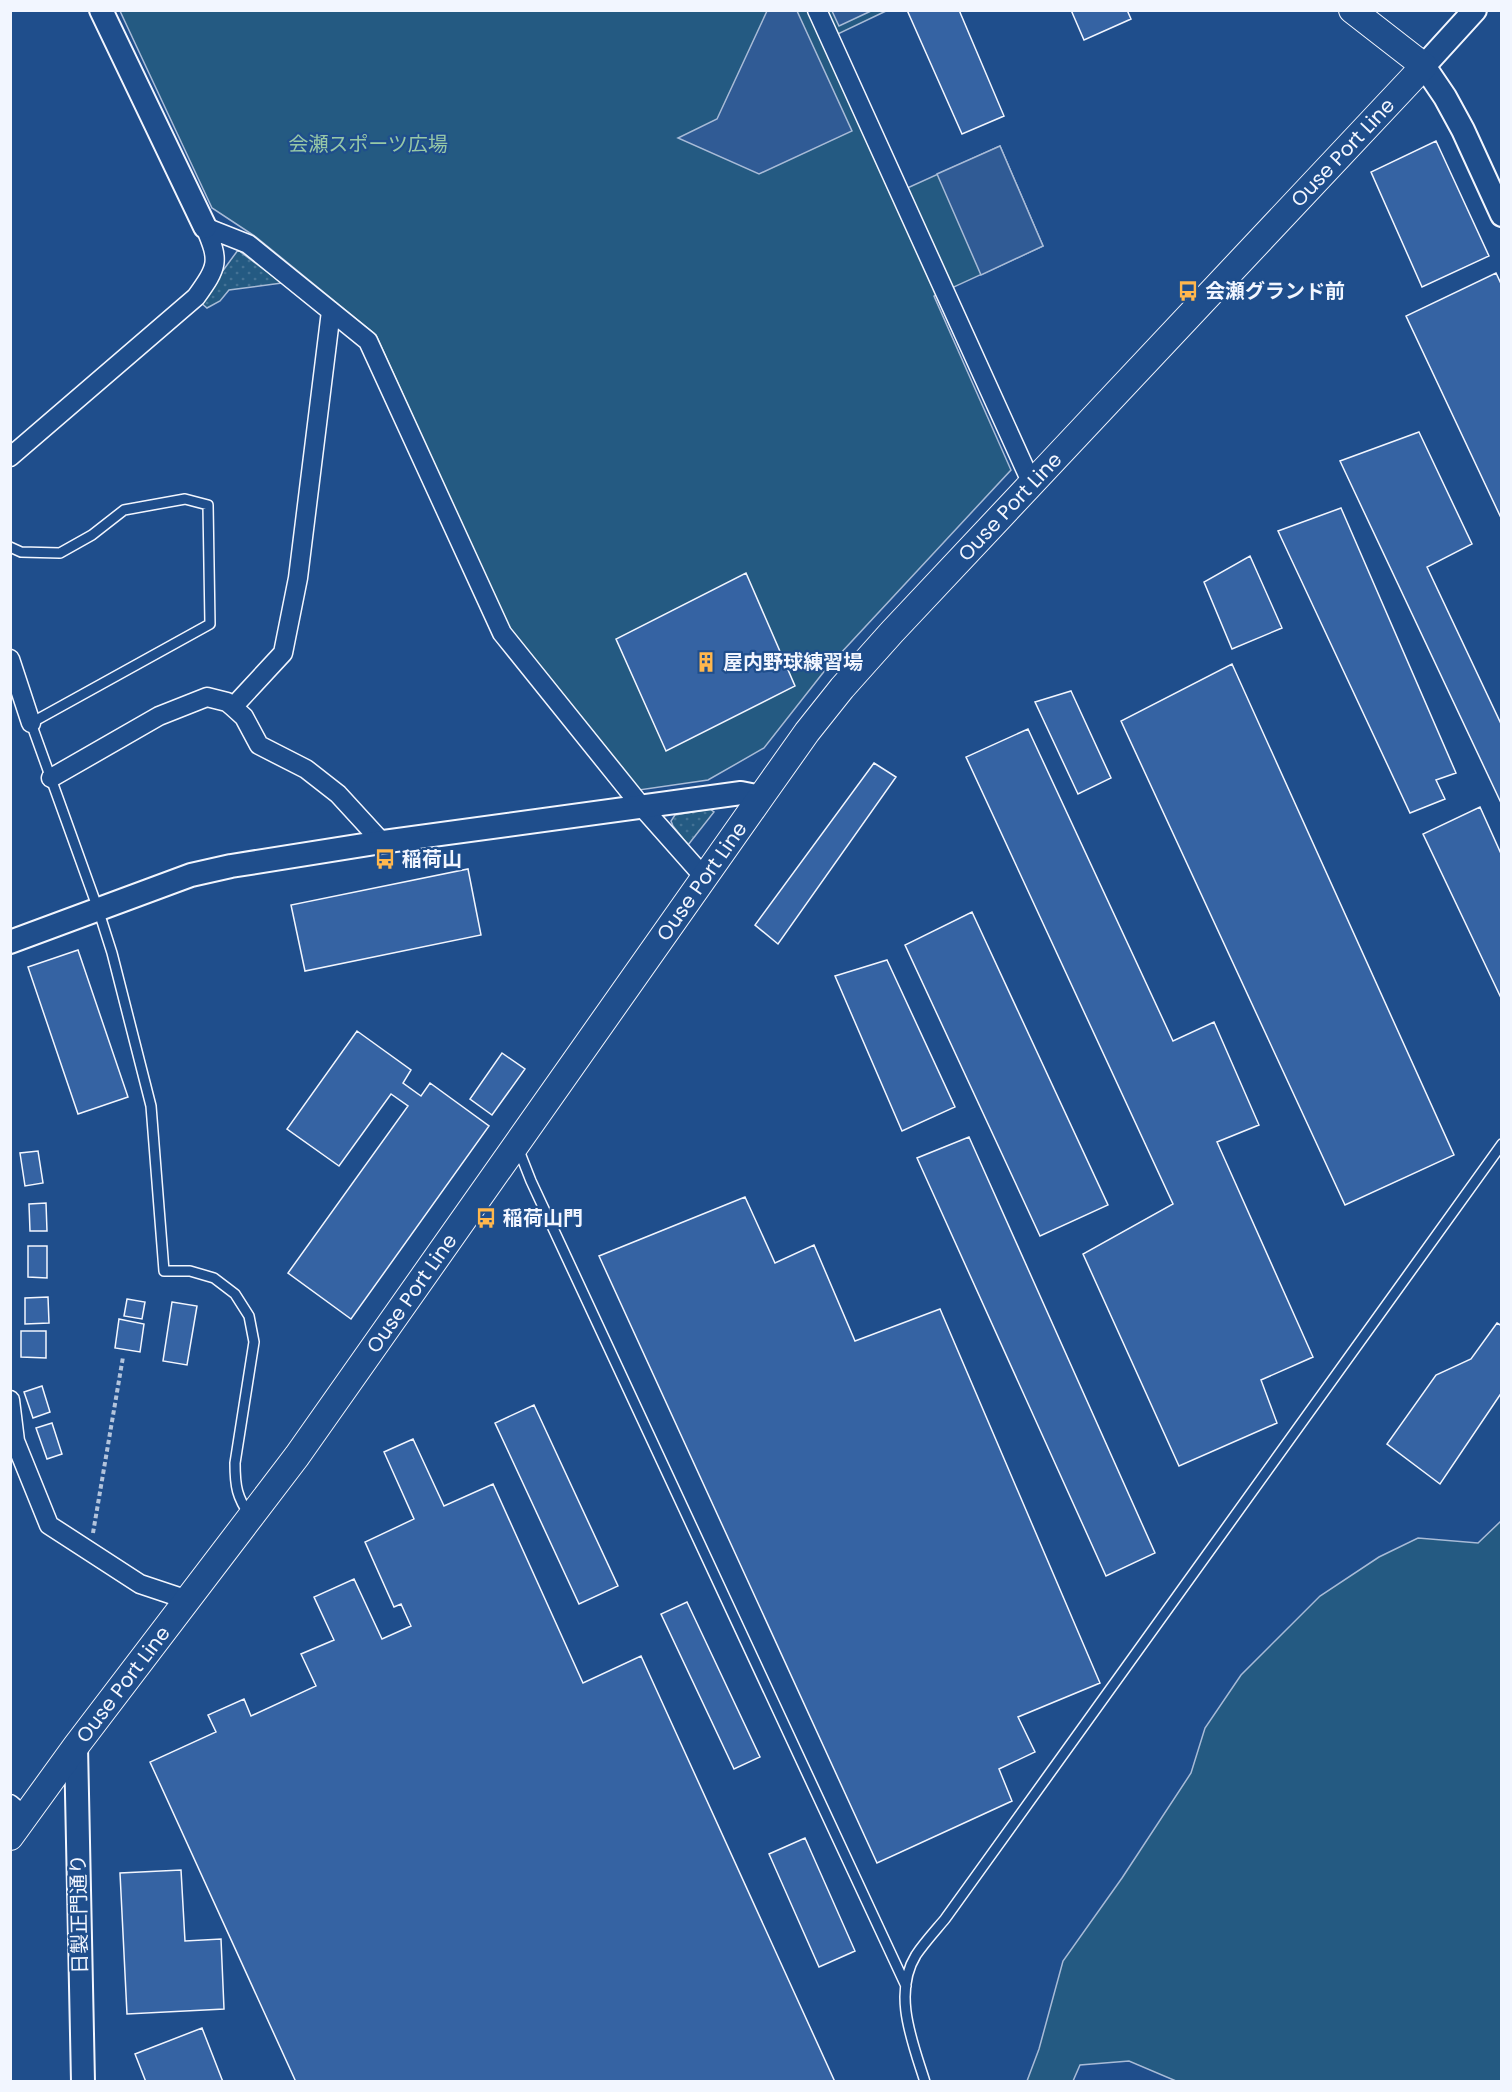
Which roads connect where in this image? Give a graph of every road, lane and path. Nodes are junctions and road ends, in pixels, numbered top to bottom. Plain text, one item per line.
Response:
1 (102, 10) edge
2 (817, 10) edge
3 (1352, 10) edge
4 (1475, 10) edge
5 (1424, 66) junction
6 (1502, 215) edge
7 (205, 227) junction
8 (331, 311) junction
9 (10, 457) edge
10 (1032, 484) junction
11 (10, 547) edge
12 (10, 659) edge
13 (233, 707) junction
14 (31, 723) junction
15 (51, 778) junction
16 (761, 796) junction
17 (642, 807) junction
18 (382, 842) junction
19 (705, 877) junction
20 (98, 909) junction
21 (10, 942) edge
22 (516, 1143) junction
23 (1502, 1144) edge
24 (123, 1357) dead end
25 (10, 1400) edge
26 (251, 1518) junction
27 (90, 1552) junction
28 (188, 1600) junction
29 (76, 1746) junction
30 (15, 1819) edge
31 (906, 1986) junction
32 (83, 2082) edge
33 (925, 2082) edge

1 - 7 street
2 - 10 street
3 - 5 main road
4 - 5 street
5 - 6 street
5 - 10 main road, Ouse Port Line
7 - 8 street
7 - 9 street
8 - 13 street
8 - 17 street
10 - 16 main road, Ouse Port Line
11 - 14 lane
12 - 14 street
13 - 15 street
13 - 18 street
14 - 15 lane
15 - 20 lane
16 - 17 street
16 - 19 main road, Ouse Port Line
17 - 18 street
17 - 19 street
18 - 20 street
19 - 22 main road, Ouse Port Line
20 - 21 street
20 - 26 lane
22 - 26 main road, Ouse Port Line
22 - 31 lane
23 - 31 lane
24 - 27 path
25 - 27 street
26 - 28 main road, Ouse Port Line
27 - 28 street
28 - 29 main road, Ouse Port Line
29 - 30 main road, Ouse Port Line
29 - 32 street, 日製正門通り
31 - 33 lane

